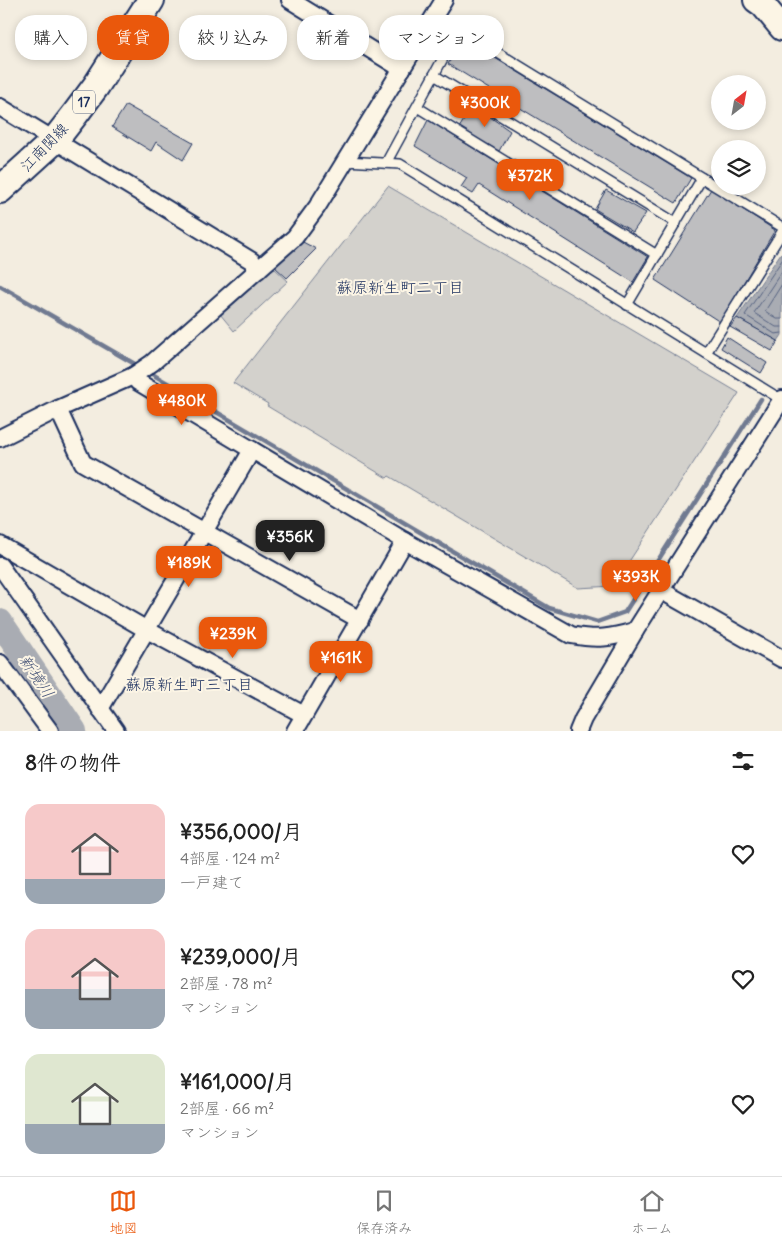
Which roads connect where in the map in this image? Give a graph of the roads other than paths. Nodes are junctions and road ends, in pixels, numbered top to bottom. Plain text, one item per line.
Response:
1 (151, 0) edge
2 (290, 0) edge
3 (444, 0) edge
4 (756, 0) edge
5 (782, 28) edge
6 (402, 69) junction
7 (434, 75) junction
8 (0, 107) edge
9 (417, 107) junction
10 (54, 140) junction
11 (345, 161) junction
12 (386, 163) junction
13 (702, 178) junction
14 (0, 190) edge
15 (676, 223) junction
16 (782, 227) edge
17 (782, 232) edge
18 (657, 254) junction
19 (258, 270) junction
20 (627, 304) junction
21 (706, 353) junction
22 (132, 376) junction
23 (782, 399) edge
24 (58, 409) junction
25 (0, 438) edge
26 (252, 450) junction
27 (204, 531) junction
28 (405, 541) junction
29 (0, 545) edge
30 (0, 566) edge
31 (662, 591) junction
32 (360, 620) junction
33 (147, 630) junction
34 (635, 632) junction
35 (782, 659) edge
36 (0, 663) edge
37 (100, 709) junction
38 (304, 715) junction
39 (50, 731) edge
40 (116, 731) edge
41 (295, 731) edge
42 (578, 731) edge

1 - 10 main road, 江南関線 / 17
2 - 6 street
3 - 6 street
4 - 5 street
6 - 11 street
7 - 9 lane
7 - 13 lane
7 - 15 lane
8 - 10 street
9 - 12 lane
9 - 18 lane
10 - 14 main road, 江南関線 / 17
10 - 19 street
11 - 12 lane
11 - 19 street
12 - 20 lane
13 - 15 lane
13 - 16 lane
15 - 18 lane
17 - 21 lane
18 - 20 lane
19 - 22 street
20 - 21 lane
21 - 23 lane
22 - 24 street
22 - 26 street
23 - 31 street
24 - 25 street
24 - 27 street
26 - 27 street
26 - 28 street
27 - 32 street
27 - 33 street
28 - 32 street
28 - 34 street
29 - 33 street
30 - 37 street
31 - 34 street
31 - 35 street
32 - 38 street
33 - 37 street
33 - 38 street
34 - 42 street
36 - 39 street
37 - 40 street
38 - 41 street

